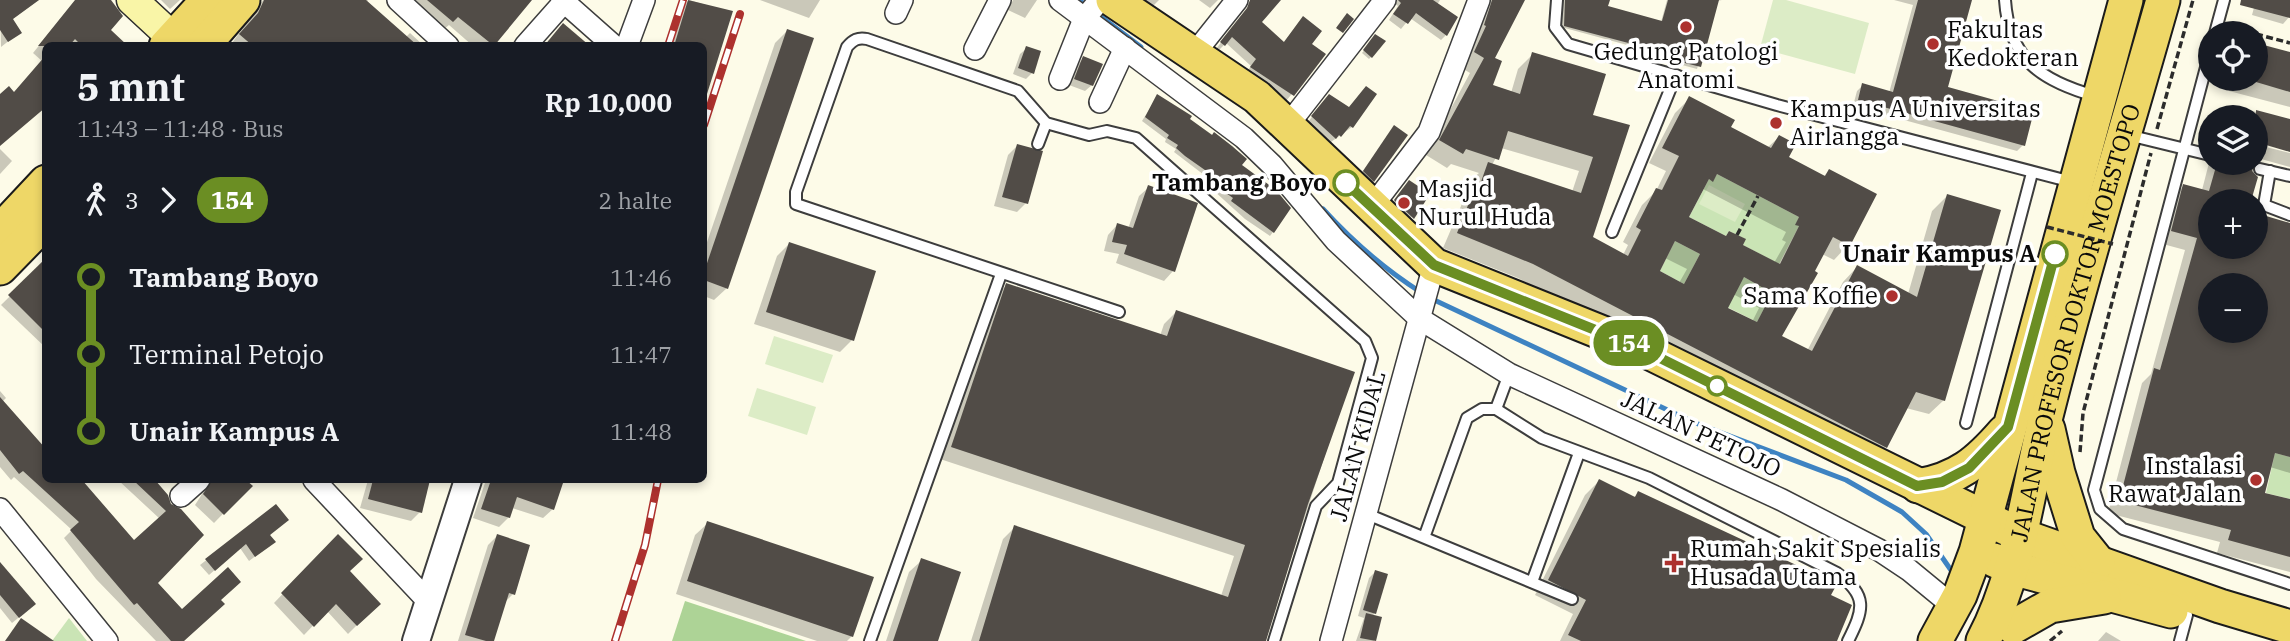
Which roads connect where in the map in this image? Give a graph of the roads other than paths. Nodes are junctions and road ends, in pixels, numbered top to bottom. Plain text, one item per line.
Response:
1 (132, 0) edge
2 (208, 0) edge
3 (243, 0) edge
4 (398, 0) edge
5 (645, 0) edge
6 (1000, 0) edge
7 (1059, 0) edge
8 (1237, 0) edge
9 (1385, 0) edge
10 (1479, 0) edge
11 (1557, 0) edge
12 (2005, 0) edge
13 (2126, 0) edge
14 (2163, 0) edge
15 (2224, 0) edge
16 (563, 1) edge
17 (1096, 8) edge
18 (2218, 21) edge
19 (179, 42) edge
20 (182, 42) edge
21 (184, 42) edge
22 (444, 42) edge
23 (528, 42) edge
24 (609, 42) edge
25 (629, 42) edge
26 (1125, 48) junction
27 (975, 49) dead end
28 (1194, 54) junction
29 (1676, 75) junction
30 (1060, 79) dead end
31 (2200, 91) edge
32 (2099, 97) junction
33 (1100, 102) dead end
34 (1046, 123) junction
35 (1288, 125) junction
36 (2139, 138) junction
37 (1038, 144) dead end
38 (2184, 149) junction
39 (2198, 152) edge
40 (2032, 173) junction
41 (2290, 177) edge
42 (2076, 183) junction
43 (42, 186) edge
44 (1371, 208) junction
45 (2290, 215) edge
46 (42, 225) edge
47 (0, 231) edge
48 (1612, 232) dead end
49 (0, 268) edge
50 (1432, 273) junction
51 (1001, 274) junction
52 (1119, 312) dead end
53 (1421, 314) junction
54 (1509, 374) junction
55 (1496, 408) junction
56 (2046, 417) junction
57 (1966, 423) dead end
58 (2008, 427) junction
59 (1579, 453) junction
60 (195, 483) edge
61 (317, 483) edge
62 (467, 483) edge
63 (1917, 486) junction
64 (181, 496) dead end
65 (0, 509) edge
66 (1367, 514) junction
67 (1985, 519) junction
68 (1425, 535) junction
69 (2020, 535) junction
70 (2098, 562) junction
71 (2012, 568) junction
72 (1532, 582) junction
73 (2290, 584) edge
74 (2120, 595) junction
75 (1572, 599) dead end
76 (427, 600) junction
77 (1984, 611) edge
78 (2290, 626) edge
79 (2183, 628) edge
80 (420, 639) edge
81 (107, 641) edge
82 (870, 641) edge
83 (1273, 641) edge
84 (1331, 641) edge
85 (1848, 641) edge
86 (1935, 641) edge
87 (2270, 641) edge

1 - 19 main road
2 - 20 main road
3 - 21 main road
4 - 22 street
5 - 25 street
6 - 27 street
7 - 17 street, JALAN PETOJO
8 - 28 street
9 - 35 street
10 - 44 street
11 - 29 lane
12 - 32 lane
13 - 32 main road, JALAN PROFESOR DOKTOR MOESTOPO
14 - 36 main road, JALAN PROFESOR DOKTOR MOESTOPO
15 - 18 lane
16 - 23 street
16 - 24 street
17 - 26 street, JALAN PETOJO
17 - 28 main road
17 - 30 street
26 - 33 street
26 - 53 street, JALAN PETOJO
28 - 35 main road
29 - 40 lane
29 - 48 lane
31 - 38 lane
32 - 42 main road, JALAN PROFESOR DOKTOR MOESTOPO
34 - 37 lane
34 - 51 lane
34 - 83 lane
35 - 44 main road
36 - 38 lane
36 - 56 main road, JALAN PROFESOR DOKTOR MOESTOPO
38 - 39 lane
38 - 73 lane
40 - 42 lane
40 - 57 lane
41 - 45 lane
42 - 58 main road, JALAN PROFESOR DOKTOR MOESTOPO
43 - 47 main road
44 - 50 main road
46 - 49 main road
50 - 53 street, JALAN KIDAL
50 - 63 main road
51 - 52 lane
51 - 82 lane
53 - 54 street, JALAN PETOJO
53 - 66 street, JALAN KIDAL
54 - 55 lane
54 - 77 street, JALAN PETOJO
55 - 59 lane
55 - 68 lane
56 - 69 main road, JALAN PROFESOR DOKTOR MOESTOPO
56 - 70 main road
58 - 63 main road
58 - 67 main road, JALAN PROFESOR DOKTOR MOESTOPO
59 - 72 lane
59 - 85 lane
60 - 64 street
61 - 76 street
62 - 76 street
63 - 67 main road
63 - 77 main road
65 - 81 street
66 - 68 lane
66 - 84 street, JALAN KIDAL
67 - 69 main road
67 - 77 main road, JALAN PROFESOR DOKTOR MOESTOPO
68 - 72 lane
69 - 70 main road
69 - 71 main road, JALAN PROFESOR DOKTOR MOESTOPO
70 - 78 main road
71 - 74 main road
71 - 77 main road
71 - 77 main road, JALAN PROFESOR DOKTOR MOESTOPO
72 - 75 lane
74 - 77 main road
74 - 79 main road
76 - 80 street
77 - 86 main road, JALAN PROFESOR DOKTOR MOESTOPO
79 - 87 main road

